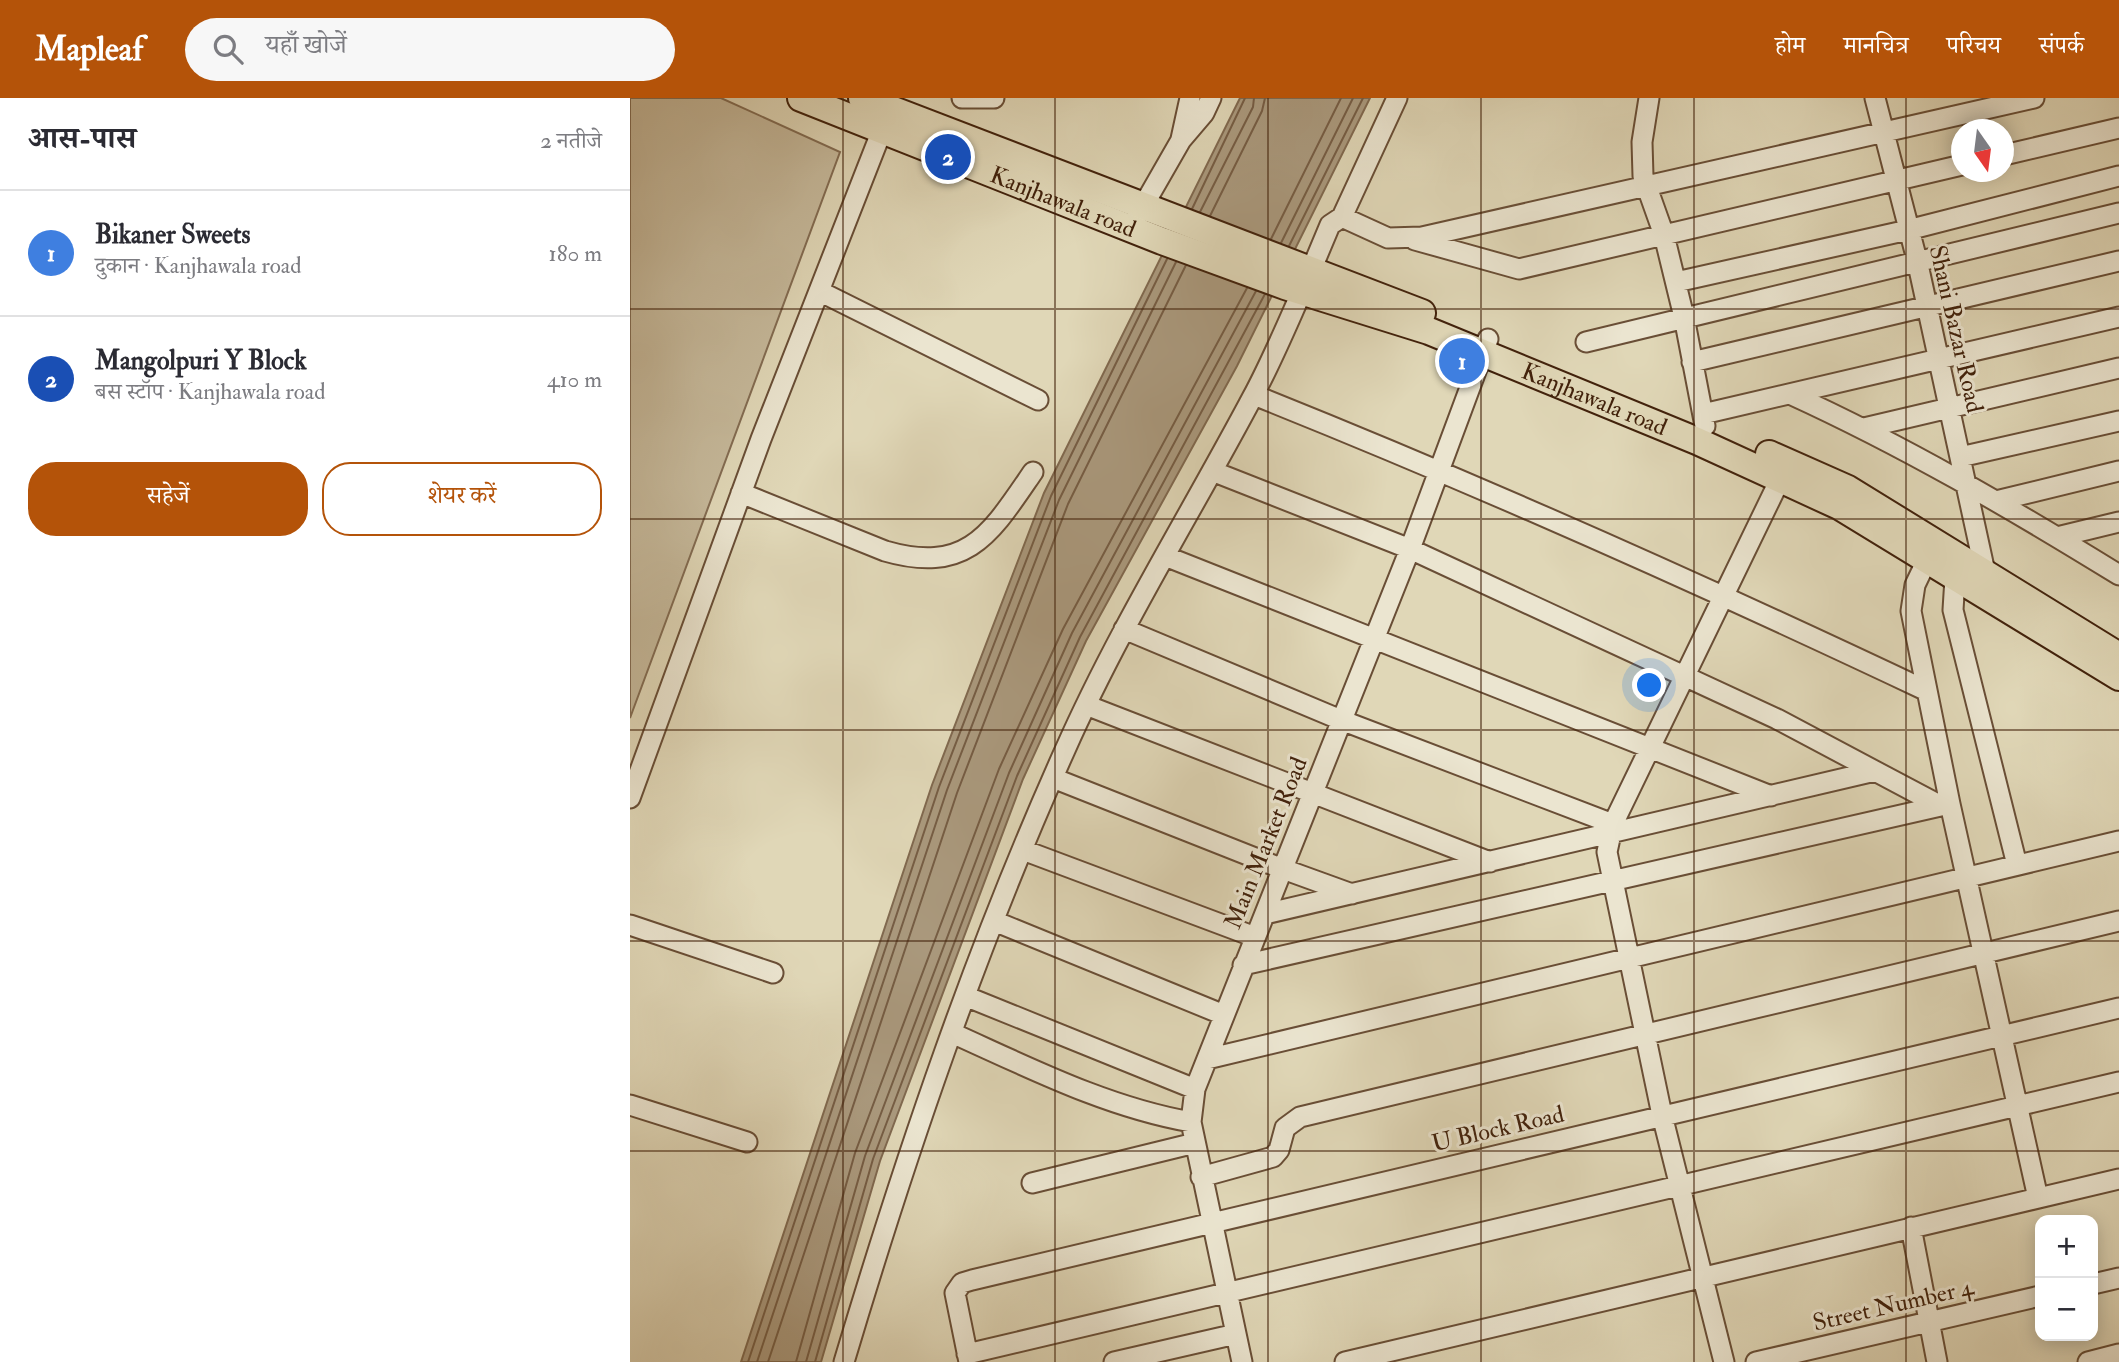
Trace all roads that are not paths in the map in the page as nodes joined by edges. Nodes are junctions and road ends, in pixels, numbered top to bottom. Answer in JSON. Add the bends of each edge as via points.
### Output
{"nodes":[{"id":1,"x":801,"y":98,"type":"edge"},
{"id":2,"x":862,"y":98,"type":"edge"},
{"id":3,"x":962,"y":98,"type":"edge"},
{"id":4,"x":994,"y":98,"type":"edge"},
{"id":5,"x":1190,"y":98,"type":"edge"},
{"id":6,"x":1211,"y":98,"type":"edge"},
{"id":7,"x":1398,"y":98,"type":"edge"},
{"id":8,"x":1649,"y":98,"type":"edge"},
{"id":9,"x":1875,"y":98,"type":"edge"},
{"id":10,"x":2034,"y":98,"type":"edge"},
{"id":11,"x":886,"y":120,"type":"junction"},
{"id":12,"x":2119,"y":128,"type":"edge"},
{"id":13,"x":1883,"y":133,"type":"junction"},
{"id":14,"x":1181,"y":140,"type":"junction"},
{"id":15,"x":2014,"y":153,"type":"edge"},
{"id":16,"x":1951,"y":167,"type":"edge"},
{"id":17,"x":2119,"y":176,"type":"edge"},
{"id":18,"x":1895,"y":180,"type":"junction"},
{"id":19,"x":1647,"y":188,"type":"junction"},
{"id":20,"x":2119,"y":213,"type":"edge"},
{"id":21,"x":1342,"y":217,"type":"junction"},
{"id":22,"x":1136,"y":218,"type":"junction"},
{"id":23,"x":1908,"y":230,"type":"junction"},
{"id":24,"x":1664,"y":235,"type":"junction"},
{"id":25,"x":1407,"y":238,"type":"junction"},
{"id":26,"x":1917,"y":260,"type":"junction"},
{"id":27,"x":2119,"y":261,"type":"edge"},
{"id":28,"x":1300,"y":278,"type":"junction"},
{"id":29,"x":1676,"y":282,"type":"junction"},
{"id":30,"x":819,"y":291,"type":"junction"},
{"id":31,"x":1927,"y":306,"type":"junction"},
{"id":32,"x":1684,"y":317,"type":"junction"},
{"id":33,"x":2119,"y":317,"type":"edge"},
{"id":34,"x":1586,"y":342,"type":"dead end"},
{"id":35,"x":1485,"y":347,"type":"junction"},
{"id":36,"x":1938,"y":359,"type":"junction"},
{"id":37,"x":1692,"y":362,"type":"junction"},
{"id":38,"x":2119,"y":368,"type":"edge"},
{"id":39,"x":1790,"y":394,"type":"junction"},
{"id":40,"x":1254,"y":395,"type":"junction"},
{"id":41,"x":1038,"y":400,"type":"dead end"},
{"id":42,"x":1949,"y":408,"type":"junction"},
{"id":43,"x":1704,"y":420,"type":"junction"},
{"id":44,"x":2119,"y":421,"type":"edge"},
{"id":45,"x":1864,"y":428,"type":"junction"},
{"id":46,"x":1960,"y":457,"type":"junction"},
{"id":47,"x":1439,"y":469,"type":"junction"},
{"id":48,"x":1212,"y":471,"type":"junction"},
{"id":49,"x":1784,"y":471,"type":"junction"},
{"id":50,"x":2119,"y":471,"type":"edge"},
{"id":51,"x":1033,"y":472,"type":"dead end"},
{"id":52,"x":1966,"y":484,"type":"junction"},
{"id":53,"x":741,"y":493,"type":"junction"},
{"id":54,"x":1996,"y":501,"type":"junction"},
{"id":55,"x":2119,"y":522,"type":"edge"},
{"id":56,"x":2057,"y":537,"type":"junction"},
{"id":57,"x":1410,"y":550,"type":"junction"},
{"id":58,"x":1165,"y":556,"type":"junction"},
{"id":59,"x":1927,"y":560,"type":"junction"},
{"id":60,"x":2119,"y":575,"type":"edge"},
{"id":61,"x":1971,"y":580,"type":"junction"},
{"id":62,"x":1725,"y":595,"type":"junction"},
{"id":63,"x":1124,"y":629,"type":"junction"},
{"id":64,"x":1372,"y":639,"type":"junction"},
{"id":65,"x":2119,"y":656,"type":"edge"},
{"id":66,"x":1687,"y":677,"type":"junction"},
{"id":67,"x":2119,"y":677,"type":"edge"},
{"id":68,"x":1927,"y":691,"type":"junction"},
{"id":69,"x":1086,"y":705,"type":"junction"},
{"id":70,"x":1341,"y":720,"type":"junction"},
{"id":71,"x":1651,"y":748,"type":"junction"},
{"id":72,"x":1875,"y":771,"type":"junction"},
{"id":73,"x":1053,"y":778,"type":"junction"},
{"id":74,"x":1314,"y":792,"type":"junction"},
{"id":75,"x":1771,"y":796,"type":"junction"},
{"id":76,"x":630,"y":798,"type":"edge"},
{"id":77,"x":1946,"y":805,"type":"junction"},
{"id":78,"x":1611,"y":829,"type":"junction"},
{"id":79,"x":2119,"y":842,"type":"edge"},
{"id":80,"x":1023,"y":850,"type":"junction"},
{"id":81,"x":1490,"y":862,"type":"junction"},
{"id":82,"x":2017,"y":865,"type":"junction"},
{"id":83,"x":1283,"y":869,"type":"junction"},
{"id":84,"x":1968,"y":878,"type":"junction"},
{"id":85,"x":1614,"y":879,"type":"junction"},
{"id":86,"x":1353,"y":894,"type":"junction"},
{"id":87,"x":1265,"y":914,"type":"junction"},
{"id":88,"x":995,"y":921,"type":"junction"},
{"id":89,"x":2119,"y":921,"type":"edge"},
{"id":90,"x":630,"y":925,"type":"edge"},
{"id":91,"x":1255,"y":937,"type":"junction"},
{"id":92,"x":1983,"y":954,"type":"junction"},
{"id":93,"x":1631,"y":958,"type":"junction"},
{"id":94,"x":1243,"y":965,"type":"junction"},
{"id":95,"x":773,"y":973,"type":"dead end"},
{"id":96,"x":965,"y":996,"type":"junction"},
{"id":97,"x":2119,"y":1008,"type":"edge"},
{"id":98,"x":1224,"y":1015,"type":"junction"},
{"id":99,"x":952,"y":1033,"type":"junction"},
{"id":100,"x":2002,"y":1035,"type":"junction"},
{"id":101,"x":1648,"y":1036,"type":"junction"},
{"id":102,"x":1207,"y":1059,"type":"junction"},
{"id":103,"x":2119,"y":1082,"type":"edge"},
{"id":104,"x":1195,"y":1090,"type":"junction"},
{"id":105,"x":630,"y":1105,"type":"edge"},
{"id":106,"x":2018,"y":1106,"type":"junction"},
{"id":107,"x":1662,"y":1115,"type":"junction"},
{"id":108,"x":1191,"y":1122,"type":"junction"},
{"id":109,"x":747,"y":1142,"type":"dead end"},
{"id":110,"x":1195,"y":1143,"type":"junction"},
{"id":111,"x":1201,"y":1177,"type":"junction"},
{"id":112,"x":2119,"y":1179,"type":"edge"},
{"id":113,"x":1032,"y":1183,"type":"dead end"},
{"id":114,"x":1680,"y":1185,"type":"junction"},
{"id":115,"x":2038,"y":1198,"type":"junction"},
{"id":116,"x":1211,"y":1221,"type":"junction"},
{"id":117,"x":1911,"y":1227,"type":"junction"},
{"id":118,"x":1703,"y":1276,"type":"junction"},
{"id":119,"x":2119,"y":1278,"type":"edge"},
{"id":120,"x":2098,"y":1283,"type":"edge"},
{"id":121,"x":1227,"y":1292,"type":"junction"},
{"id":122,"x":2035,"y":1297,"type":"edge"},
{"id":123,"x":1930,"y":1322,"type":"junction"},
{"id":124,"x":1236,"y":1334,"type":"junction"},
{"id":125,"x":2119,"y":1354,"type":"edge"},
{"id":126,"x":968,"y":1358,"type":"edge"},
{"id":127,"x":844,"y":1362,"type":"edge"},
{"id":128,"x":1114,"y":1362,"type":"edge"},
{"id":129,"x":1242,"y":1362,"type":"edge"},
{"id":130,"x":1345,"y":1362,"type":"edge"},
{"id":131,"x":1724,"y":1362,"type":"edge"},
{"id":132,"x":1756,"y":1362,"type":"edge"},
{"id":133,"x":1937,"y":1362,"type":"edge"},
{"id":134,"x":2088,"y":1362,"type":"edge"}],
"edges":[{"from":1,"to":11,"type":"main road","name":"Kanjhawala road"},
{"from":2,"to":11,"type":"main road","name":"Kanjhawala road"},
{"from":3,"to":4,"type":"street"},
{"from":5,"to":14,"type":"street"},
{"from":6,"to":14,"type":"street"},
{"from":7,"to":21,"type":"street"},
{"from":8,"to":19,"type":"street","via":[[1641,165]]},
{"from":9,"to":13,"type":"street","name":"Shani Bazar Road"},
{"from":10,"to":13,"type":"street"},
{"from":11,"to":22,"type":"main road","name":"Kanjhawala road"},
{"from":11,"to":30,"type":"street"},
{"from":12,"to":15,"type":"street"},
{"from":13,"to":18,"type":"street","name":"Shani Bazar Road"},
{"from":13,"to":19,"type":"street"},
{"from":14,"to":22,"type":"street"},
{"from":16,"to":18,"type":"street"},
{"from":17,"to":23,"type":"street"},
{"from":18,"to":23,"type":"street","name":"Shani Bazar Road"},
{"from":18,"to":24,"type":"street"},
{"from":19,"to":24,"type":"street"},
{"from":19,"to":25,"type":"street"},
{"from":20,"to":26,"type":"street"},
{"from":21,"to":25,"type":"street","via":[[1388,238]]},
{"from":21,"to":28,"type":"street","via":[[1330,225]]},
{"from":22,"to":28,"type":"main road","name":"Kanjhawala road"},
{"from":23,"to":26,"type":"street","name":"Shani Bazar Road"},
{"from":23,"to":29,"type":"street"},
{"from":24,"to":25,"type":"street","via":[[1519,269]]},
{"from":24,"to":29,"type":"street"},
{"from":26,"to":31,"type":"street","name":"Shani Bazar Road"},
{"from":26,"to":32,"type":"street"},
{"from":27,"to":31,"type":"street"},
{"from":28,"to":35,"type":"main road","name":"Kanjhawala road","via":[[1429,331]]},
{"from":28,"to":40,"type":"street"},
{"from":29,"to":32,"type":"street"},
{"from":30,"to":41,"type":"street"},
{"from":30,"to":53,"type":"street"},
{"from":31,"to":36,"type":"street","name":"Shani Bazar Road"},
{"from":31,"to":37,"type":"street"},
{"from":32,"to":34,"type":"street"},
{"from":32,"to":37,"type":"street"},
{"from":33,"to":36,"type":"street"},
{"from":35,"to":43,"type":"main road","name":"Kanjhawala road"},
{"from":35,"to":47,"type":"street","name":"Main Market Road"},
{"from":35,"to":49,"type":"main road","name":"Kanjhawala road","via":[[1697,441]]},
{"from":36,"to":39,"type":"street"},
{"from":36,"to":42,"type":"street","name":"Shani Bazar Road"},
{"from":37,"to":43,"type":"street"},
{"from":38,"to":42,"type":"street"},
{"from":39,"to":43,"type":"street"},
{"from":39,"to":45,"type":"street"},
{"from":40,"to":47,"type":"street"},
{"from":40,"to":48,"type":"street"},
{"from":42,"to":45,"type":"street"},
{"from":42,"to":46,"type":"street","name":"Shani Bazar Road"},
{"from":43,"to":49,"type":"main road","name":"Kanjhawala road"},
{"from":44,"to":46,"type":"street"},
{"from":45,"to":52,"type":"street"},
{"from":46,"to":52,"type":"street","name":"Shani Bazar Road"},
{"from":47,"to":57,"type":"street","name":"Main Market Road"},
{"from":47,"to":62,"type":"street"},
{"from":48,"to":57,"type":"street"},
{"from":48,"to":58,"type":"street"},
{"from":49,"to":59,"type":"main road","name":"Kanjhawala road"},
{"from":49,"to":61,"type":"main road","name":"Kanjhawala road","via":[[1848,489]]},
{"from":49,"to":62,"type":"street"},
{"from":50,"to":54,"type":"street"},
{"from":51,"to":53,"type":"street","via":[[979,542],[963,551],[928,558],[885,551]]},
{"from":52,"to":54,"type":"street"},
{"from":52,"to":61,"type":"street","name":"Shani Bazar Road"},
{"from":53,"to":76,"type":"street"},
{"from":54,"to":56,"type":"street"},
{"from":55,"to":56,"type":"street"},
{"from":56,"to":60,"type":"street"},
{"from":57,"to":64,"type":"street","name":"Main Market Road"},
{"from":57,"to":66,"type":"street"},
{"from":58,"to":63,"type":"street"},
{"from":58,"to":64,"type":"street"},
{"from":59,"to":61,"type":"main road","name":"Kanjhawala road"},
{"from":59,"to":68,"type":"street","via":[[1911,600]]},
{"from":61,"to":65,"type":"main road","name":"Kanjhawala road"},
{"from":61,"to":67,"type":"main road","name":"Kanjhawala road"},
{"from":61,"to":82,"type":"street","name":"Shani Bazar Road","via":[[1953,610]]},
{"from":62,"to":66,"type":"street"},
{"from":62,"to":68,"type":"street"},
{"from":63,"to":69,"type":"street"},
{"from":63,"to":70,"type":"street"},
{"from":64,"to":70,"type":"street","name":"Main Market Road"},
{"from":64,"to":71,"type":"street"},
{"from":66,"to":71,"type":"street"},
{"from":66,"to":72,"type":"street"},
{"from":68,"to":77,"type":"street"},
{"from":69,"to":73,"type":"street"},
{"from":69,"to":74,"type":"street"},
{"from":70,"to":74,"type":"street","name":"Main Market Road"},
{"from":70,"to":78,"type":"street"},
{"from":71,"to":75,"type":"street"},
{"from":71,"to":78,"type":"street"},
{"from":72,"to":75,"type":"street"},
{"from":72,"to":77,"type":"street"},
{"from":73,"to":80,"type":"street"},
{"from":73,"to":83,"type":"street"},
{"from":74,"to":81,"type":"street"},
{"from":74,"to":83,"type":"street","name":"Main Market Road"},
{"from":75,"to":78,"type":"street"},
{"from":77,"to":84,"type":"street"},
{"from":77,"to":85,"type":"street"},
{"from":78,"to":81,"type":"street"},
{"from":78,"to":85,"type":"street","via":[[1607,852]]},
{"from":79,"to":82,"type":"street"},
{"from":80,"to":88,"type":"street"},
{"from":80,"to":91,"type":"street"},
{"from":81,"to":86,"type":"street"},
{"from":82,"to":84,"type":"street"},
{"from":83,"to":86,"type":"street"},
{"from":83,"to":87,"type":"street","name":"Main Market Road"},
{"from":84,"to":92,"type":"street"},
{"from":84,"to":93,"type":"street"},
{"from":85,"to":93,"type":"street"},
{"from":85,"to":94,"type":"street"},
{"from":86,"to":87,"type":"street"},
{"from":87,"to":91,"type":"street","name":"Main Market Road"},
{"from":88,"to":96,"type":"street"},
{"from":88,"to":98,"type":"street"},
{"from":89,"to":92,"type":"street"},
{"from":90,"to":95,"type":"street"},
{"from":91,"to":94,"type":"street","name":"Main Market Road"},
{"from":92,"to":100,"type":"street"},
{"from":92,"to":101,"type":"street"},
{"from":93,"to":101,"type":"street"},
{"from":93,"to":102,"type":"street"},
{"from":94,"to":98,"type":"street","name":"Main Market Road"},
{"from":96,"to":99,"type":"street"},
{"from":96,"to":104,"type":"street"},
{"from":97,"to":100,"type":"street","name":"U Block Road"},
{"from":98,"to":102,"type":"street","name":"Main Market Road"},
{"from":99,"to":108,"type":"street","via":[[1134,1110]]},
{"from":99,"to":127,"type":"street"},
{"from":100,"to":106,"type":"street"},
{"from":100,"to":107,"type":"street","name":"U Block Road"},
{"from":101,"to":107,"type":"street"},
{"from":101,"to":111,"type":"street","via":[[1300,1117],[1285,1128],[1273,1157]]},
{"from":102,"to":104,"type":"street","name":"Main Market Road"},
{"from":103,"to":106,"type":"street"},
{"from":104,"to":108,"type":"street","name":"Main Market Road"},
{"from":105,"to":109,"type":"street"},
{"from":106,"to":114,"type":"street"},
{"from":106,"to":115,"type":"street"},
{"from":107,"to":114,"type":"street"},
{"from":107,"to":116,"type":"street","name":"U Block Road"},
{"from":108,"to":110,"type":"street","name":"Main Market Road"},
{"from":110,"to":111,"type":"street","name":"Main Market Road"},
{"from":110,"to":113,"type":"street"},
{"from":111,"to":116,"type":"street","name":"Main Market Road"},
{"from":112,"to":115,"type":"street"},
{"from":114,"to":118,"type":"street"},
{"from":114,"to":121,"type":"street"},
{"from":115,"to":117,"type":"street"},
{"from":116,"to":121,"type":"street","name":"Main Market Road"},
{"from":116,"to":126,"type":"street","name":"U Block Road","via":[[962,1283],[955,1293]]},
{"from":117,"to":118,"type":"street"},
{"from":117,"to":123,"type":"street"},
{"from":118,"to":130,"type":"street"},
{"from":118,"to":131,"type":"street"},
{"from":119,"to":120,"type":"street"},
{"from":121,"to":124,"type":"street","name":"Main Market Road"},
{"from":121,"to":126,"type":"street"},
{"from":122,"to":123,"type":"street","name":"Street Number 4"},
{"from":123,"to":132,"type":"street","name":"Street Number 4"},
{"from":123,"to":133,"type":"street"},
{"from":124,"to":128,"type":"street"},
{"from":124,"to":129,"type":"street","name":"Main Market Road"},
{"from":125,"to":134,"type":"street"}]}
